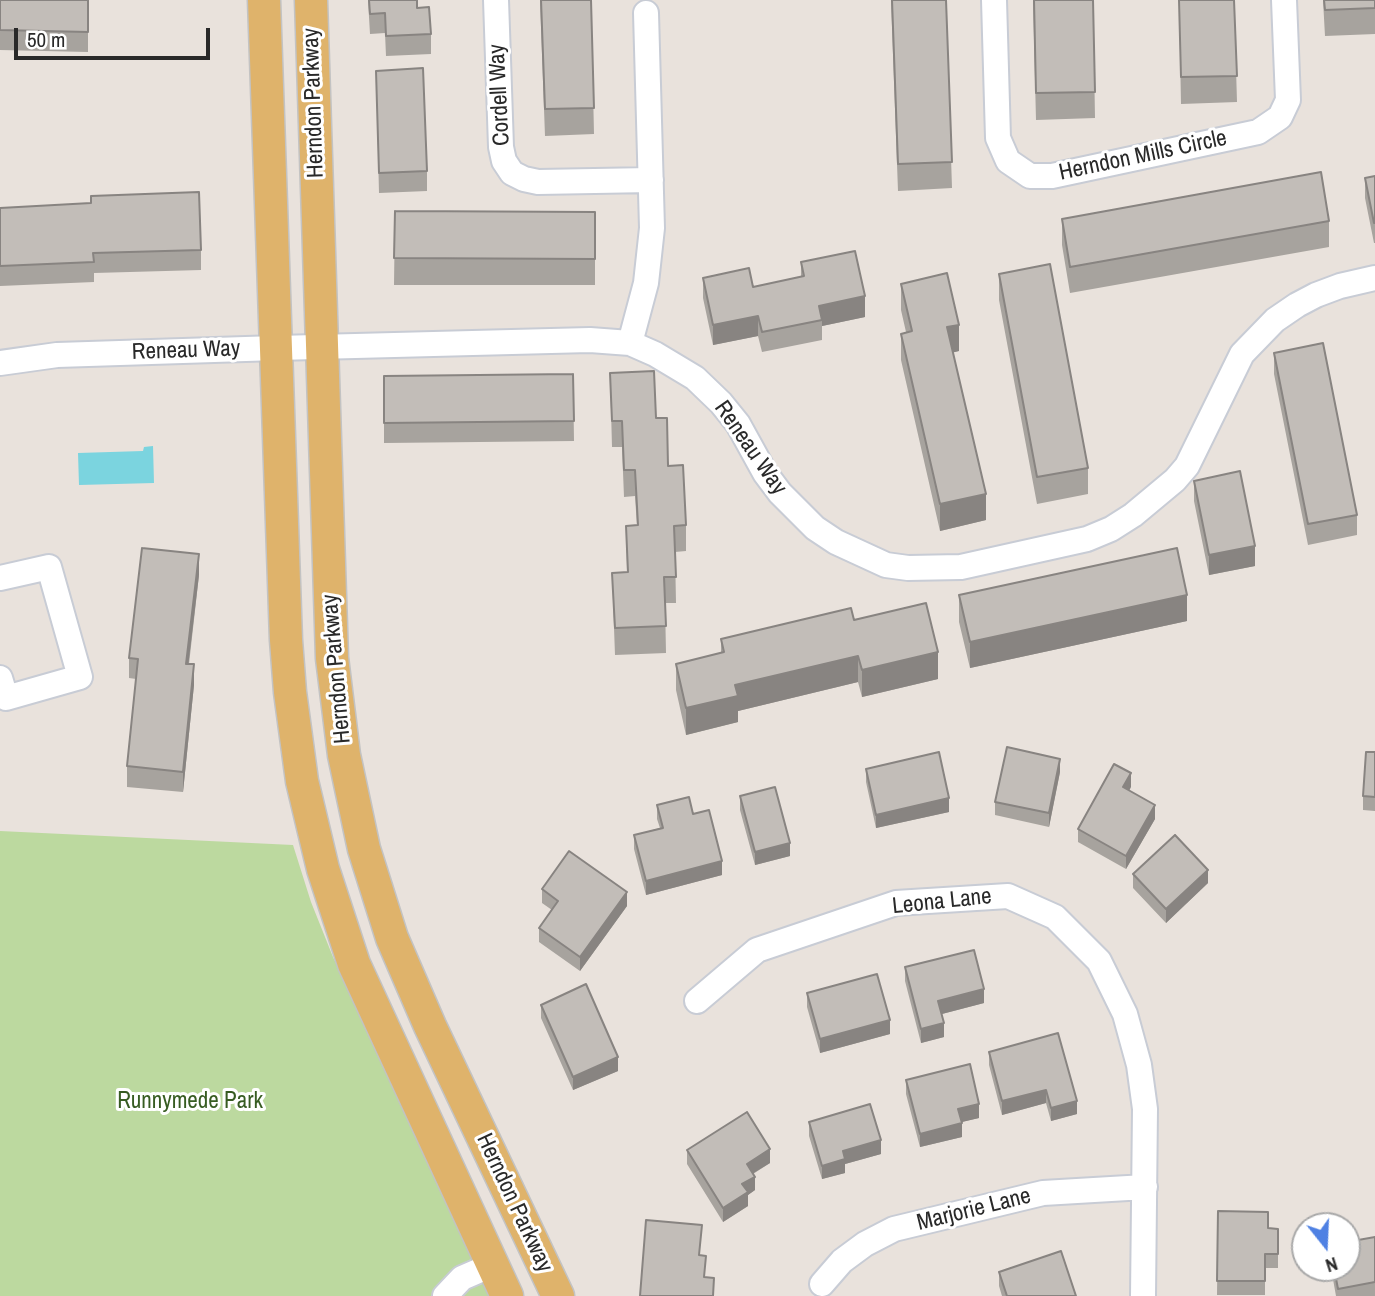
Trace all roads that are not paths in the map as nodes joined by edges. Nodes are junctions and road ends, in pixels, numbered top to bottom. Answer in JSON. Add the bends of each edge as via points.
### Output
{"nodes":[{"id":1,"x":264,"y":0,"type":"edge"},
{"id":2,"x":311,"y":0,"type":"edge"},
{"id":3,"x":496,"y":0,"type":"edge"},
{"id":4,"x":994,"y":0,"type":"edge"},
{"id":5,"x":1284,"y":0,"type":"edge"},
{"id":6,"x":646,"y":13,"type":"dead end"},
{"id":7,"x":651,"y":180,"type":"junction"},
{"id":8,"x":1375,"y":278,"type":"edge"},
{"id":9,"x":630,"y":343,"type":"junction"},
{"id":10,"x":276,"y":348,"type":"junction"},
{"id":11,"x":321,"y":348,"type":"junction"},
{"id":12,"x":0,"y":363,"type":"edge"},
{"id":13,"x":0,"y":578,"type":"edge"},
{"id":14,"x":0,"y":678,"type":"edge"},
{"id":15,"x":697,"y":1001,"type":"dead end"},
{"id":16,"x":1145,"y":1187,"type":"junction"},
{"id":17,"x":492,"y":1265,"type":"junction"},
{"id":18,"x":822,"y":1284,"type":"dead end"},
{"id":19,"x":445,"y":1296,"type":"edge"},
{"id":20,"x":507,"y":1296,"type":"edge"},
{"id":21,"x":558,"y":1296,"type":"edge"},
{"id":22,"x":1143,"y":1296,"type":"edge"}],
"edges":[{"from":1,"to":10,"type":"main road","name":"Herndon Parkway"},
{"from":2,"to":11,"type":"main road","name":"Herndon Parkway"},
{"from":3,"to":7,"type":"street","name":"Cordell Way","via":[[501,147],[512,173],[538,182]]},
{"from":4,"to":5,"type":"street","name":"Herndon Mills Circle","via":[[998,138],[1009,161],[1030,176],[1052,176],[1258,132],[1280,117],[1288,100]]},
{"from":6,"to":7,"type":"street"},
{"from":7,"to":9,"type":"street","via":[[650,256]]},
{"from":8,"to":9,"type":"street","name":"Reneau Way","via":[[1316,295],[1275,320],[1237,363],[1187,466],[1133,515],[1087,539],[961,567],[886,565],[815,528],[765,473],[722,403],[695,378]]},
{"from":9,"to":11,"type":"street","name":"Reneau Way","via":[[590,340]]},
{"from":10,"to":11,"type":"street","name":"Reneau Way"},
{"from":10,"to":12,"type":"street","name":"Reneau Way","via":[[57,355]]},
{"from":10,"to":17,"type":"main road","name":"Herndon Parkway","via":[[290,692],[312,827],[354,964]]},
{"from":11,"to":21,"type":"main road","name":"Herndon Parkway","via":[[332,659],[344,755],[364,849],[391,938]]},
{"from":13,"to":14,"type":"street","via":[[49,567],[80,677],[6,698]]},
{"from":15,"to":16,"type":"street","name":"Leona Lane","via":[[757,950],[821,928],[896,903],[1008,896],[1055,917],[1100,961],[1139,1065],[1145,1109]]},
{"from":16,"to":18,"type":"street","name":"Marjorie Lane","via":[[1043,1193],[894,1229],[842,1261]]},
{"from":16,"to":22,"type":"street","name":"Leona Lane"},
{"from":17,"to":19,"type":"street","via":[[462,1278]]},
{"from":17,"to":20,"type":"main road","name":"Herndon Parkway"}]}
